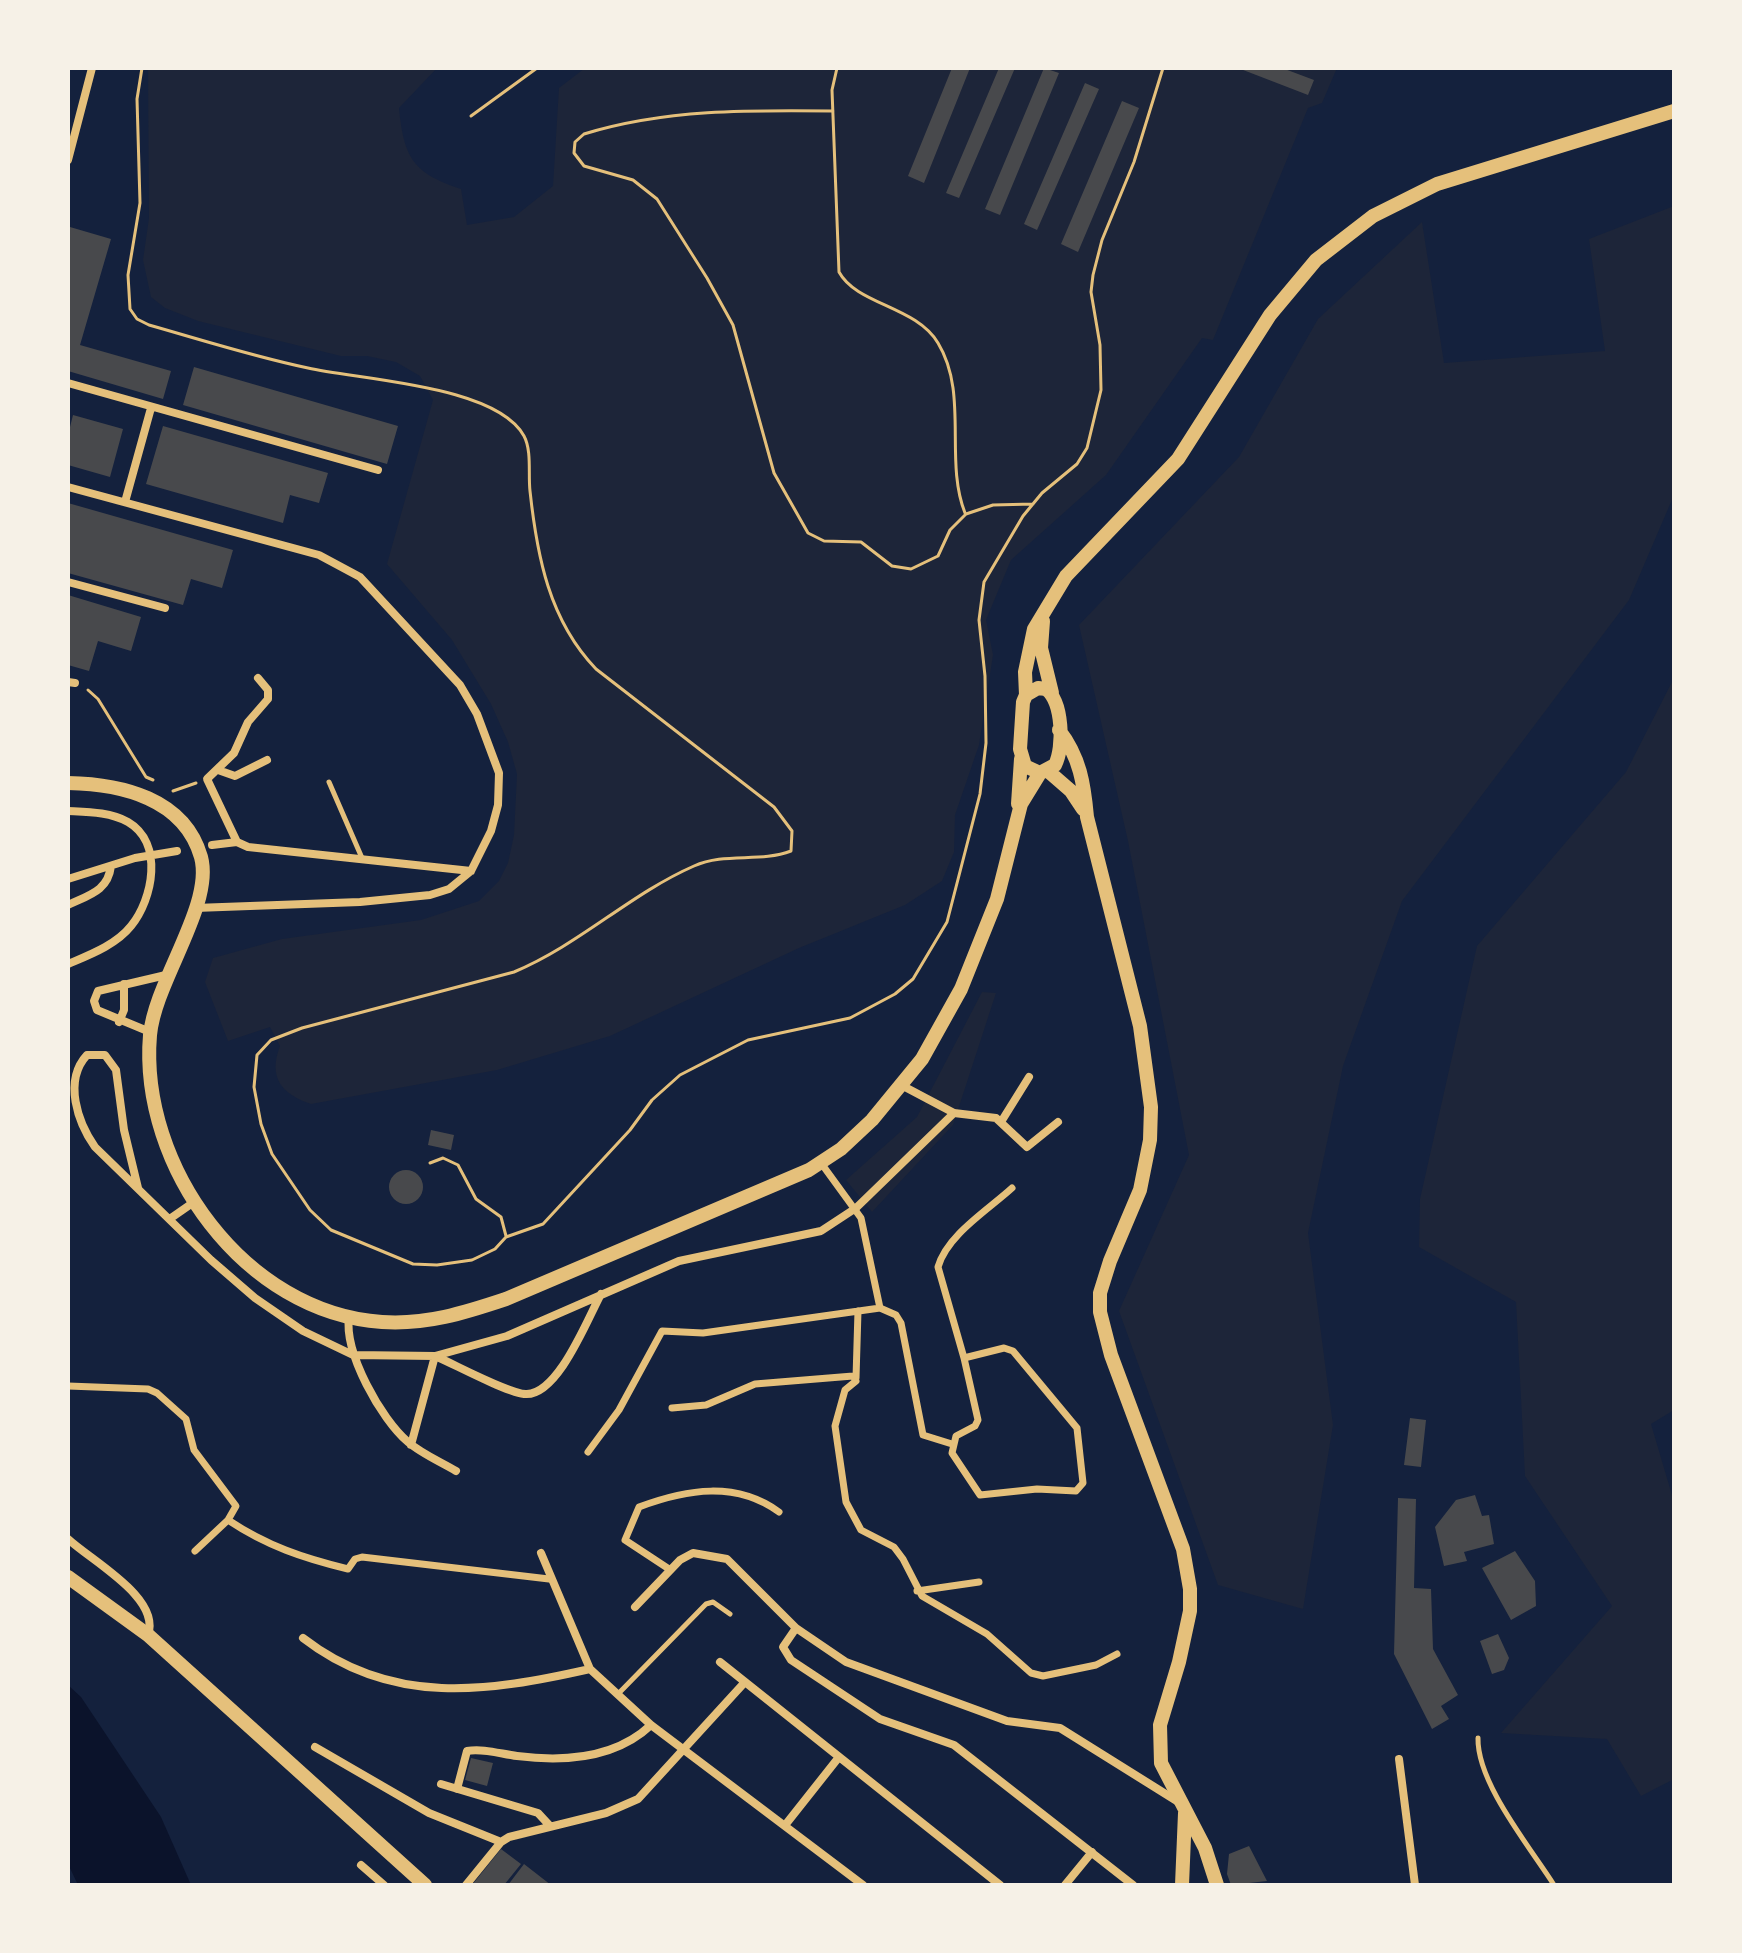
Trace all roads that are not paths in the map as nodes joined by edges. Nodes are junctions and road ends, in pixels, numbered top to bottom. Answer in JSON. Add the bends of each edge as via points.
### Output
{"nodes":[{"id":1,"x":92,"y":68,"type":"edge"},
{"id":2,"x":1674,"y":111,"type":"edge"},
{"id":3,"x":68,"y":160,"type":"edge"},
{"id":4,"x":68,"y":383,"type":"edge"},
{"id":5,"x":151,"y":408,"type":"junction"},
{"id":6,"x":378,"y":470,"type":"dead end"},
{"id":7,"x":68,"y":487,"type":"edge"},
{"id":8,"x":125,"y":502,"type":"junction"},
{"id":9,"x":68,"y":582,"type":"edge"},
{"id":10,"x":165,"y":608,"type":"dead end"},
{"id":11,"x":1045,"y":609,"type":"junction"},
{"id":12,"x":258,"y":678,"type":"dead end"},
{"id":13,"x":1052,"y":693,"type":"junction"},
{"id":14,"x":1026,"y":695,"type":"junction"},
{"id":15,"x":1059,"y":730,"type":"junction"},
{"id":16,"x":1021,"y":759,"type":"junction"},
{"id":17,"x":267,"y":760,"type":"dead end"},
{"id":18,"x":218,"y":770,"type":"junction"},
{"id":19,"x":1044,"y":772,"type":"junction"},
{"id":20,"x":329,"y":782,"type":"dead end"},
{"id":21,"x":68,"y":783,"type":"edge"},
{"id":22,"x":68,"y":811,"type":"edge"},
{"id":23,"x":1017,"y":816,"type":"junction"},
{"id":24,"x":1087,"y":817,"type":"junction"},
{"id":25,"x":237,"y":842,"type":"junction"},
{"id":26,"x":212,"y":845,"type":"dead end"},
{"id":27,"x":177,"y":851,"type":"dead end"},
{"id":28,"x":149,"y":856,"type":"junction"},
{"id":29,"x":362,"y":859,"type":"junction"},
{"id":30,"x":111,"y":866,"type":"junction"},
{"id":31,"x":471,"y":871,"type":"junction"},
{"id":32,"x":68,"y":879,"type":"edge"},
{"id":33,"x":68,"y":905,"type":"edge"},
{"id":34,"x":195,"y":908,"type":"junction"},
{"id":35,"x":68,"y":964,"type":"edge"},
{"id":36,"x":166,"y":975,"type":"junction"},
{"id":37,"x":124,"y":984,"type":"junction"},
{"id":38,"x":119,"y":1022,"type":"junction"},
{"id":39,"x":150,"y":1032,"type":"junction"},
{"id":40,"x":1029,"y":1077,"type":"dead end"},
{"id":41,"x":903,"y":1086,"type":"junction"},
{"id":42,"x":954,"y":1113,"type":"junction"},
{"id":43,"x":1001,"y":1122,"type":"junction"},
{"id":44,"x":1058,"y":1122,"type":"dead end"},
{"id":45,"x":821,"y":1163,"type":"junction"},
{"id":46,"x":138,"y":1188,"type":"junction"},
{"id":47,"x":1012,"y":1188,"type":"dead end"},
{"id":48,"x":194,"y":1202,"type":"junction"},
{"id":49,"x":856,"y":1208,"type":"junction"},
{"id":50,"x":171,"y":1218,"type":"junction"},
{"id":51,"x":601,"y":1294,"type":"junction"},
{"id":52,"x":880,"y":1308,"type":"junction"},
{"id":53,"x":858,"y":1311,"type":"junction"},
{"id":54,"x":349,"y":1317,"type":"junction"},
{"id":55,"x":353,"y":1355,"type":"junction"},
{"id":56,"x":435,"y":1356,"type":"junction"},
{"id":57,"x":964,"y":1358,"type":"junction"},
{"id":58,"x":856,"y":1378,"type":"junction"},
{"id":59,"x":68,"y":1386,"type":"edge"},
{"id":60,"x":672,"y":1408,"type":"dead end"},
{"id":61,"x":952,"y":1444,"type":"junction"},
{"id":62,"x":411,"y":1445,"type":"junction"},
{"id":63,"x":588,"y":1452,"type":"dead end"},
{"id":64,"x":456,"y":1471,"type":"dead end"},
{"id":65,"x":779,"y":1512,"type":"dead end"},
{"id":66,"x":228,"y":1520,"type":"junction"},
{"id":67,"x":68,"y":1539,"type":"edge"},
{"id":68,"x":195,"y":1551,"type":"dead end"},
{"id":69,"x":541,"y":1553,"type":"dead end"},
{"id":70,"x":669,"y":1569,"type":"junction"},
{"id":71,"x":68,"y":1577,"type":"edge"},
{"id":72,"x":549,"y":1579,"type":"junction"},
{"id":73,"x":979,"y":1582,"type":"dead end"},
{"id":74,"x":917,"y":1591,"type":"junction"},
{"id":75,"x":635,"y":1607,"type":"dead end"},
{"id":76,"x":730,"y":1614,"type":"dead end"},
{"id":77,"x":796,"y":1628,"type":"junction"},
{"id":78,"x":148,"y":1635,"type":"junction"},
{"id":79,"x":303,"y":1638,"type":"dead end"},
{"id":80,"x":1117,"y":1654,"type":"dead end"},
{"id":81,"x":720,"y":1662,"type":"dead end"},
{"id":82,"x":590,"y":1669,"type":"junction"},
{"id":83,"x":745,"y":1682,"type":"junction"},
{"id":84,"x":617,"y":1695,"type":"junction"},
{"id":85,"x":651,"y":1725,"type":"junction"},
{"id":86,"x":1478,"y":1738,"type":"dead end"},
{"id":87,"x":315,"y":1747,"type":"dead end"},
{"id":88,"x":686,"y":1750,"type":"junction"},
{"id":89,"x":839,"y":1757,"type":"junction"},
{"id":90,"x":1399,"y":1759,"type":"dead end"},
{"id":91,"x":441,"y":1784,"type":"dead end"},
{"id":92,"x":457,"y":1789,"type":"junction"},
{"id":93,"x":1183,"y":1808,"type":"junction"},
{"id":94,"x":786,"y":1824,"type":"junction"},
{"id":95,"x":550,"y":1826,"type":"junction"},
{"id":96,"x":501,"y":1842,"type":"junction"},
{"id":97,"x":1092,"y":1852,"type":"junction"},
{"id":98,"x":361,"y":1865,"type":"dead end"},
{"id":99,"x":384,"y":1885,"type":"edge"},
{"id":100,"x":425,"y":1885,"type":"edge"},
{"id":101,"x":466,"y":1885,"type":"edge"},
{"id":102,"x":863,"y":1885,"type":"edge"},
{"id":103,"x":1000,"y":1885,"type":"edge"},
{"id":104,"x":1065,"y":1885,"type":"edge"},
{"id":105,"x":1133,"y":1885,"type":"edge"},
{"id":106,"x":1182,"y":1885,"type":"edge"},
{"id":107,"x":1217,"y":1885,"type":"edge"},
{"id":108,"x":1415,"y":1885,"type":"edge"},
{"id":109,"x":1554,"y":1885,"type":"edge"}],
"edges":[{"from":1,"to":3,"type":"street"},
{"from":2,"to":11,"type":"street","via":[[1437,184],[1343,237],[1270,315],[1178,459],[1077,562]]},
{"from":4,"to":5,"type":"street"},
{"from":5,"to":6,"type":"street"},
{"from":5,"to":8,"type":"street"},
{"from":7,"to":8,"type":"street"},
{"from":8,"to":31,"type":"street","via":[[319,555],[377,591],[460,685],[490,743],[499,773],[498,805]]},
{"from":9,"to":10,"type":"street"},
{"from":11,"to":13,"type":"street","via":[[1041,648]]},
{"from":11,"to":14,"type":"street","via":[[1027,650]]},
{"from":12,"to":18,"type":"street","via":[[268,699]]},
{"from":13,"to":14,"type":"street","via":[[1038,688]]},
{"from":13,"to":15,"type":"street"},
{"from":14,"to":16,"type":"street"},
{"from":15,"to":19,"type":"street","via":[[1059,757]]},
{"from":15,"to":24,"type":"street","via":[[1078,760]]},
{"from":16,"to":19,"type":"street","via":[[1025,766]]},
{"from":16,"to":23,"type":"street"},
{"from":17,"to":18,"type":"street","via":[[235,776]]},
{"from":18,"to":25,"type":"street","via":[[207,779]]},
{"from":19,"to":23,"type":"street"},
{"from":19,"to":24,"type":"street","via":[[1071,791]]},
{"from":20,"to":29,"type":"lane"},
{"from":21,"to":34,"type":"street","via":[[127,789],[180,821],[201,859]]},
{"from":22,"to":28,"type":"street","via":[[130,823],[147,844]]},
{"from":23,"to":41,"type":"street","via":[[982,942],[944,1024]]},
{"from":24,"to":93,"type":"street","via":[[1140,1026],[1151,1107],[1140,1190],[1110,1261],[1100,1312],[1173,1518],[1188,1576],[1190,1611],[1160,1725],[1161,1763]]},
{"from":25,"to":26,"type":"street"},
{"from":25,"to":29,"type":"street"},
{"from":27,"to":28,"type":"street"},
{"from":28,"to":30,"type":"street"},
{"from":28,"to":35,"type":"street","via":[[150,884],[131,926],[95,953]]},
{"from":29,"to":31,"type":"street"},
{"from":30,"to":32,"type":"street"},
{"from":30,"to":33,"type":"street","via":[[102,889]]},
{"from":31,"to":34,"type":"street","via":[[449,889],[411,898]]},
{"from":34,"to":36,"type":"street"},
{"from":36,"to":37,"type":"street"},
{"from":36,"to":39,"type":"street"},
{"from":37,"to":38,"type":"street"},
{"from":37,"to":38,"type":"street","via":[[98,991],[94,1001],[97,1010]]},
{"from":38,"to":39,"type":"street"},
{"from":39,"to":48,"type":"street","via":[[152,1105]]},
{"from":40,"to":43,"type":"street"},
{"from":41,"to":42,"type":"street"},
{"from":41,"to":45,"type":"street","via":[[852,1140]]},
{"from":42,"to":43,"type":"street"},
{"from":42,"to":49,"type":"street"},
{"from":43,"to":44,"type":"street","via":[[1027,1147]]},
{"from":45,"to":49,"type":"street"},
{"from":45,"to":54,"type":"street","via":[[459,1315],[405,1323]]},
{"from":46,"to":46,"type":"street","via":[[116,1070],[105,1055],[87,1055],[80,1063],[75,1092],[83,1131]]},
{"from":46,"to":50,"type":"street"},
{"from":47,"to":57,"type":"street","via":[[941,1254],[938,1267]]},
{"from":48,"to":50,"type":"street"},
{"from":48,"to":54,"type":"street","via":[[264,1276],[295,1298]]},
{"from":49,"to":51,"type":"street","via":[[811,1234],[679,1261]]},
{"from":49,"to":52,"type":"street"},
{"from":50,"to":55,"type":"street","via":[[255,1298],[303,1331]]},
{"from":51,"to":56,"type":"street","via":[[507,1336]]},
{"from":51,"to":56,"type":"street","via":[[554,1380],[542,1391],[524,1395]]},
{"from":52,"to":53,"type":"street"},
{"from":52,"to":61,"type":"street","via":[[901,1323],[923,1435]]},
{"from":53,"to":58,"type":"street"},
{"from":53,"to":63,"type":"street","via":[[703,1333],[662,1331],[619,1410]]},
{"from":54,"to":55,"type":"street"},
{"from":55,"to":56,"type":"street"},
{"from":55,"to":62,"type":"street","via":[[386,1418]]},
{"from":56,"to":62,"type":"street"},
{"from":57,"to":61,"type":"street","via":[[978,1420]]},
{"from":57,"to":61,"type":"street","via":[[1004,1348],[1022,1358],[1077,1428],[1083,1483],[1066,1493],[1037,1489],[980,1495],[952,1453]]},
{"from":58,"to":60,"type":"street","via":[[755,1384],[706,1405]]},
{"from":58,"to":74,"type":"street","via":[[845,1390],[835,1426],[846,1502],[861,1530],[894,1547]]},
{"from":59,"to":66,"type":"street","via":[[157,1393],[186,1419],[194,1450],[235,1503]]},
{"from":62,"to":64,"type":"street"},
{"from":65,"to":70,"type":"street","via":[[754,1496],[724,1489],[639,1507],[625,1540]]},
{"from":66,"to":68,"type":"street"},
{"from":66,"to":72,"type":"street","via":[[286,1553],[348,1569],[362,1557]]},
{"from":67,"to":78,"type":"street","via":[[147,1607]]},
{"from":69,"to":72,"type":"street"},
{"from":70,"to":75,"type":"street"},
{"from":70,"to":77,"type":"street","via":[[693,1553],[727,1559]]},
{"from":71,"to":78,"type":"street"},
{"from":72,"to":82,"type":"street"},
{"from":73,"to":74,"type":"street"},
{"from":74,"to":80,"type":"street","via":[[987,1634],[1031,1673],[1043,1676],[1096,1665]]},
{"from":76,"to":84,"type":"lane","via":[[713,1602],[706,1604]]},
{"from":77,"to":93,"type":"street","via":[[865,1670],[1007,1721],[1074,1734]]},
{"from":77,"to":97,"type":"street","via":[[783,1647],[791,1660],[880,1719],[954,1745]]},
{"from":78,"to":100,"type":"street"},
{"from":79,"to":82,"type":"street","via":[[350,1669],[445,1689],[514,1686]]},
{"from":81,"to":83,"type":"street"},
{"from":82,"to":84,"type":"street"},
{"from":83,"to":88,"type":"street"},
{"from":83,"to":89,"type":"street"},
{"from":84,"to":85,"type":"street"},
{"from":85,"to":88,"type":"street"},
{"from":85,"to":92,"type":"street","via":[[623,1747],[588,1756],[467,1751]]},
{"from":86,"to":109,"type":"lane","via":[[1487,1776]]},
{"from":87,"to":96,"type":"street","via":[[429,1813]]},
{"from":88,"to":94,"type":"street"},
{"from":88,"to":95,"type":"street","via":[[653,1787],[624,1807]]},
{"from":89,"to":94,"type":"street"},
{"from":89,"to":103,"type":"street"},
{"from":90,"to":108,"type":"street"},
{"from":91,"to":92,"type":"street"},
{"from":92,"to":95,"type":"street","via":[[538,1813]]},
{"from":93,"to":106,"type":"street"},
{"from":93,"to":107,"type":"street"},
{"from":94,"to":102,"type":"street"},
{"from":95,"to":96,"type":"street"},
{"from":96,"to":101,"type":"street"},
{"from":97,"to":104,"type":"street"},
{"from":97,"to":105,"type":"street"},
{"from":98,"to":99,"type":"street"}]}
